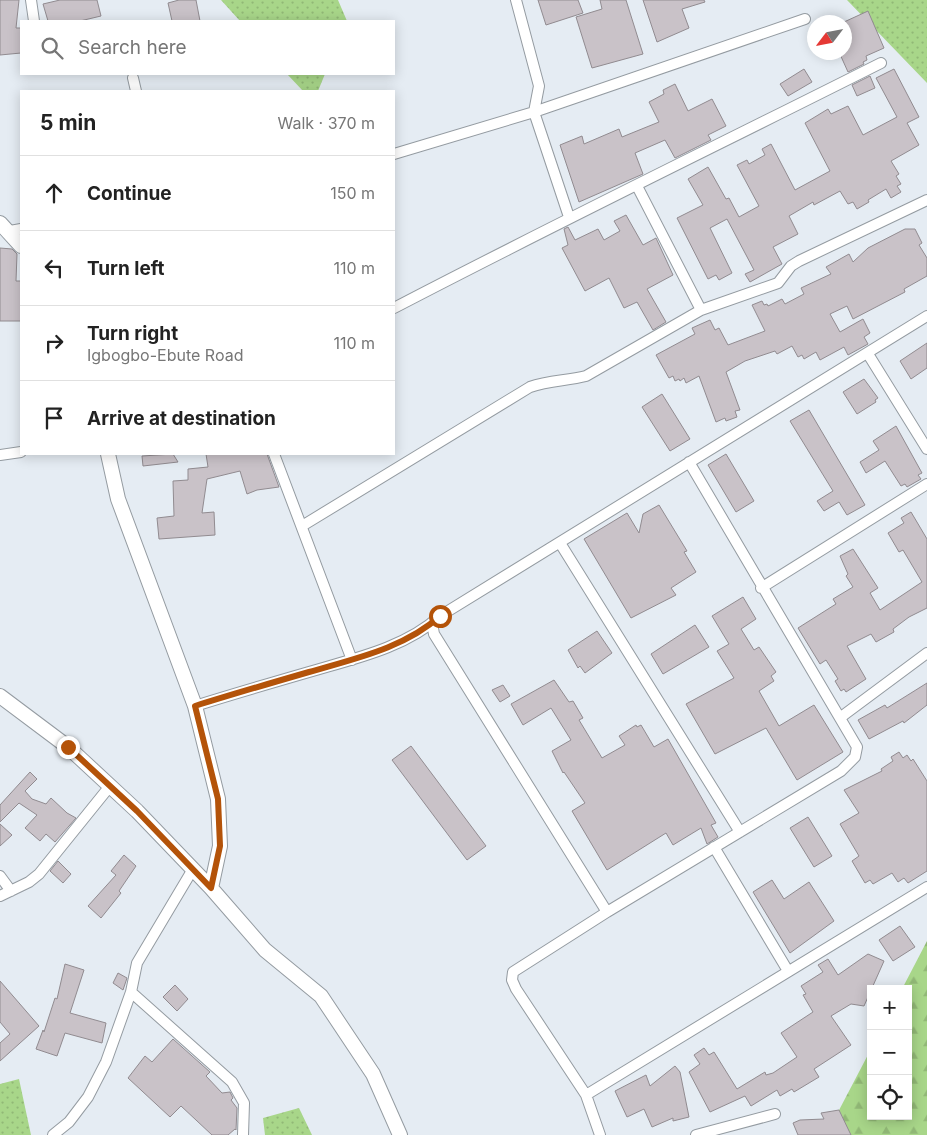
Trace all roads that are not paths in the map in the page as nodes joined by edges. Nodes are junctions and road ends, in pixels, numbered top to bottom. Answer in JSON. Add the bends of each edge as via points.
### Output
{"nodes":[{"id":1,"x":31,"y":0,"type":"edge"},
{"id":2,"x":516,"y":0,"type":"edge"},
{"id":3,"x":805,"y":19,"type":"dead end"},
{"id":4,"x":34,"y":20,"type":"edge"},
{"id":5,"x":880,"y":63,"type":"dead end"},
{"id":6,"x":133,"y":78,"type":"dead end"},
{"id":7,"x":136,"y":90,"type":"edge"},
{"id":8,"x":534,"y":112,"type":"junction"},
{"id":9,"x":395,"y":154,"type":"edge"},
{"id":10,"x":637,"y":186,"type":"junction"},
{"id":11,"x":927,"y":200,"type":"edge"},
{"id":12,"x":569,"y":217,"type":"junction"},
{"id":13,"x":10,"y":228,"type":"edge"},
{"id":14,"x":20,"y":244,"type":"edge"},
{"id":15,"x":395,"y":307,"type":"edge"},
{"id":16,"x":701,"y":310,"type":"junction"},
{"id":17,"x":927,"y":316,"type":"edge"},
{"id":18,"x":868,"y":354,"type":"junction"},
{"id":19,"x":927,"y":449,"type":"edge"},
{"id":20,"x":20,"y":452,"type":"edge"},
{"id":21,"x":0,"y":455,"type":"edge"},
{"id":22,"x":108,"y":455,"type":"edge"},
{"id":23,"x":274,"y":455,"type":"edge"},
{"id":24,"x":689,"y":462,"type":"junction"},
{"id":25,"x":927,"y":484,"type":"edge"},
{"id":26,"x":302,"y":526,"type":"junction"},
{"id":27,"x":560,"y":543,"type":"junction"},
{"id":28,"x":762,"y":588,"type":"junction"},
{"id":29,"x":432,"y":624,"type":"junction"},
{"id":30,"x":927,"y":653,"type":"edge"},
{"id":31,"x":352,"y":660,"type":"junction"},
{"id":32,"x":1,"y":698,"type":"edge"},
{"id":33,"x":195,"y":706,"type":"junction"},
{"id":34,"x":841,"y":717,"type":"junction"},
{"id":35,"x":110,"y":786,"type":"junction"},
{"id":36,"x":740,"y":832,"type":"junction"},
{"id":37,"x":714,"y":847,"type":"junction"},
{"id":38,"x":193,"y":870,"type":"junction"},
{"id":39,"x":0,"y":876,"type":"edge"},
{"id":40,"x":211,"y":888,"type":"junction"},
{"id":41,"x":927,"y":888,"type":"edge"},
{"id":42,"x":11,"y":891,"type":"junction"},
{"id":43,"x":0,"y":896,"type":"edge"},
{"id":44,"x":607,"y":912,"type":"junction"},
{"id":45,"x":788,"y":971,"type":"junction"},
{"id":46,"x":131,"y":992,"type":"junction"},
{"id":47,"x":586,"y":1095,"type":"junction"},
{"id":48,"x":775,"y":1114,"type":"dead end"},
{"id":49,"x":717,"y":1133,"type":"edge"},
{"id":50,"x":53,"y":1135,"type":"edge"},
{"id":51,"x":244,"y":1135,"type":"edge"},
{"id":52,"x":400,"y":1135,"type":"edge"},
{"id":53,"x":600,"y":1135,"type":"edge"},
{"id":54,"x":696,"y":1135,"type":"edge"}],
"edges":[{"from":1,"to":4,"type":"street"},
{"from":2,"to":8,"type":"street","via":[[539,86]]},
{"from":3,"to":8,"type":"street"},
{"from":5,"to":10,"type":"street"},
{"from":6,"to":7,"type":"street"},
{"from":8,"to":9,"type":"street"},
{"from":8,"to":12,"type":"street"},
{"from":10,"to":12,"type":"street"},
{"from":10,"to":16,"type":"street"},
{"from":11,"to":16,"type":"street","via":[[799,261],[790,266],[778,283],[768,288]]},
{"from":12,"to":15,"type":"street"},
{"from":13,"to":14,"type":"main road"},
{"from":16,"to":26,"type":"street","via":[[586,376],[530,386]]},
{"from":17,"to":18,"type":"street"},
{"from":18,"to":19,"type":"street"},
{"from":18,"to":24,"type":"street"},
{"from":20,"to":21,"type":"street"},
{"from":22,"to":33,"type":"main road","via":[[118,499]]},
{"from":23,"to":26,"type":"street"},
{"from":24,"to":27,"type":"street"},
{"from":24,"to":28,"type":"street"},
{"from":25,"to":28,"type":"street"},
{"from":26,"to":31,"type":"street"},
{"from":27,"to":29,"type":"street"},
{"from":27,"to":36,"type":"street"},
{"from":28,"to":34,"type":"street"},
{"from":29,"to":31,"type":"street","via":[[394,645]]},
{"from":29,"to":44,"type":"street","via":[[434,634]]},
{"from":30,"to":34,"type":"street"},
{"from":31,"to":33,"type":"street"},
{"from":32,"to":35,"type":"main road","via":[[68,747]]},
{"from":33,"to":40,"type":"main road","via":[[218,799],[220,846]]},
{"from":34,"to":36,"type":"street","via":[[857,748],[855,757],[841,771]]},
{"from":35,"to":38,"type":"main road"},
{"from":35,"to":42,"type":"street","via":[[39,874]]},
{"from":36,"to":37,"type":"street"},
{"from":37,"to":44,"type":"street"},
{"from":37,"to":45,"type":"street"},
{"from":38,"to":40,"type":"main road"},
{"from":38,"to":46,"type":"street","via":[[136,963]]},
{"from":39,"to":42,"type":"street"},
{"from":40,"to":52,"type":"main road","via":[[265,950],[321,996],[373,1074]]},
{"from":41,"to":45,"type":"street"},
{"from":42,"to":43,"type":"street"},
{"from":44,"to":47,"type":"street","via":[[520,966],[513,972],[512,980]]},
{"from":45,"to":47,"type":"street"},
{"from":46,"to":50,"type":"street","via":[[106,1062],[88,1097],[70,1122]]},
{"from":46,"to":51,"type":"street","via":[[232,1082],[244,1103]]},
{"from":47,"to":53,"type":"street"},
{"from":48,"to":49,"type":"street"},
{"from":49,"to":54,"type":"street"}]}
